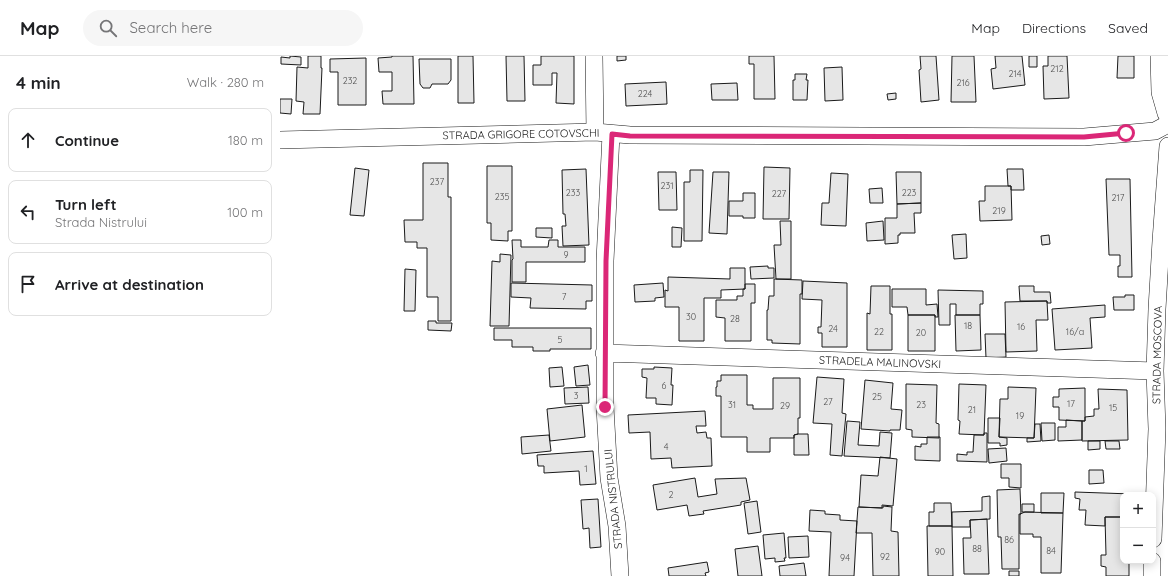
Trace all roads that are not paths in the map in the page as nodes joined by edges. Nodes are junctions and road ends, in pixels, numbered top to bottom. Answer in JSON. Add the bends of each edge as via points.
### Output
{"nodes":[{"id":1,"x":594,"y":56,"type":"edge"},
{"id":2,"x":1161,"y":56,"type":"edge"},
{"id":3,"x":1168,"y":113,"type":"edge"},
{"id":4,"x":1168,"y":124,"type":"edge"},
{"id":5,"x":603,"y":133,"type":"junction"},
{"id":6,"x":280,"y":140,"type":"edge"},
{"id":7,"x":1168,"y":146,"type":"edge"},
{"id":8,"x":604,"y":353,"type":"junction"},
{"id":9,"x":1155,"y":371,"type":"junction"},
{"id":10,"x":1163,"y":428,"type":"edge"},
{"id":11,"x":1154,"y":528,"type":"edge"},
{"id":12,"x":1152,"y":564,"type":"edge"},
{"id":13,"x":620,"y":576,"type":"edge"},
{"id":14,"x":1152,"y":576,"type":"edge"}],
"edges":[{"from":1,"to":5,"type":"street","name":"STRADA NISTRULUI"},
{"from":2,"to":3,"type":"street","via":[[1162,92]]},
{"from":4,"to":5,"type":"street","name":"STRADA GRIGORE COTOVSCHI","via":[[1155,131],[1084,137],[630,136]]},
{"from":5,"to":6,"type":"street","name":"STRADA GRIGORE COTOVSCHI"},
{"from":5,"to":8,"type":"street","name":"STRADA NISTRULUI","via":[[606,261]]},
{"from":7,"to":9,"type":"street","name":"STRADA MOSCOVA","via":[[1160,241]]},
{"from":8,"to":9,"type":"street","name":"STRADELA MALINOVSKI"},
{"from":8,"to":13,"type":"street","name":"STRADA NISTRULUI","via":[[609,478],[617,526]]},
{"from":9,"to":10,"type":"street","name":"STRADA MOSCOVA"},
{"from":10,"to":11,"type":"street","name":"STRADA MOSCOVA"},
{"from":12,"to":14,"type":"street"}]}
